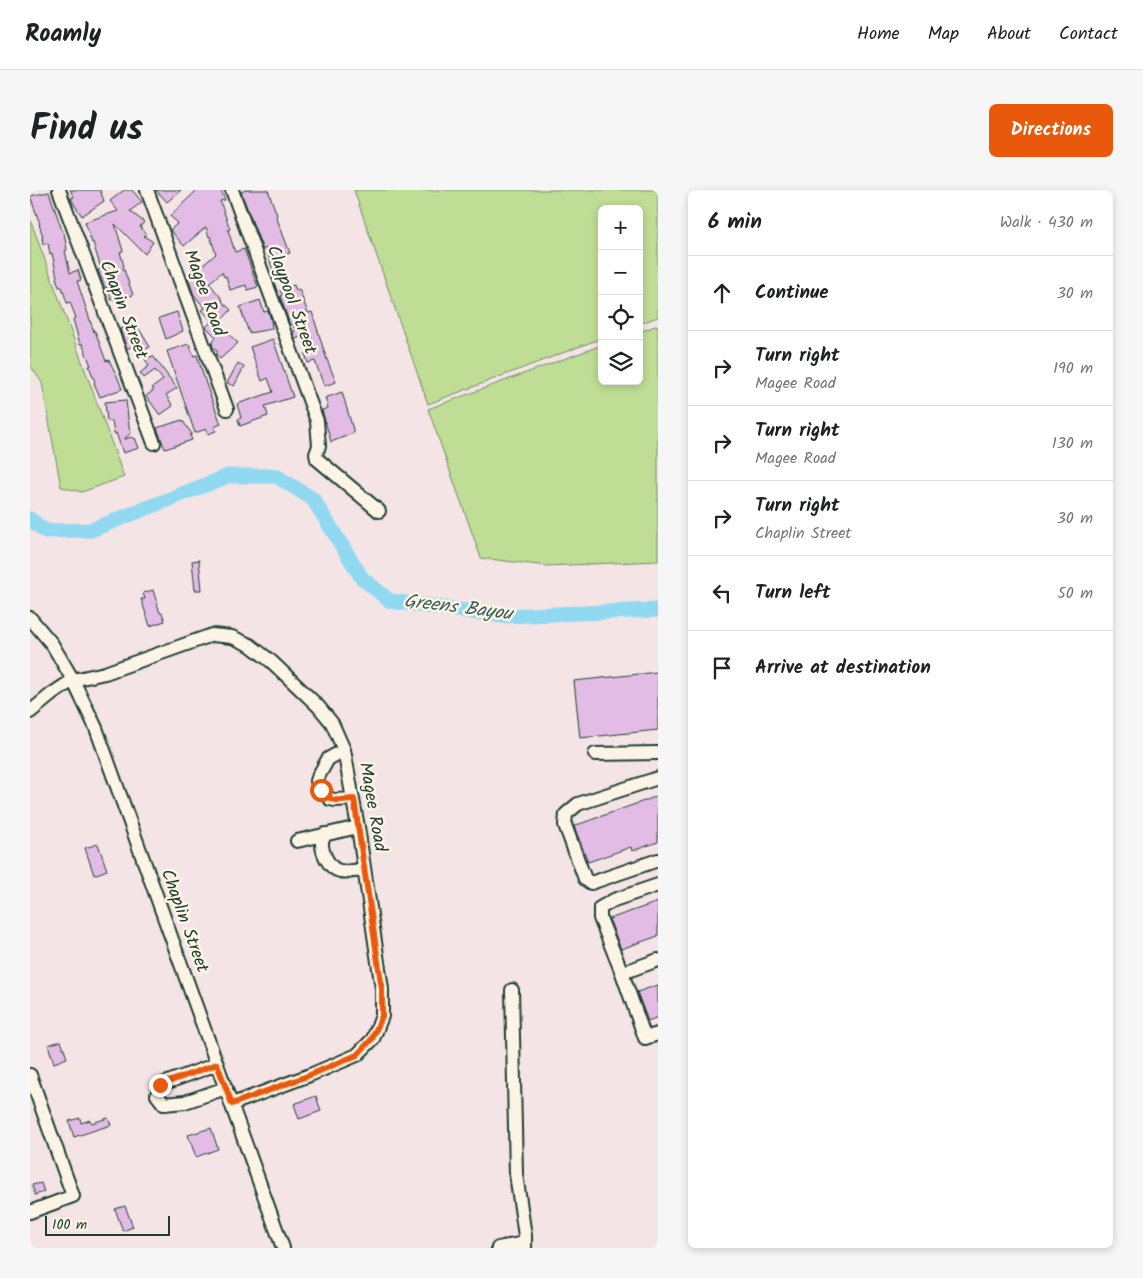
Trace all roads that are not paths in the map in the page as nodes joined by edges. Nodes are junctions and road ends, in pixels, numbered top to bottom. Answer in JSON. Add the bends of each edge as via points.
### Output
{"nodes":[{"id":1,"x":59,"y":190,"type":"edge"},
{"id":2,"x":147,"y":190,"type":"edge"},
{"id":3,"x":232,"y":190,"type":"edge"},
{"id":4,"x":227,"y":409,"type":"dead end"},
{"id":5,"x":154,"y":443,"type":"dead end"},
{"id":6,"x":379,"y":511,"type":"dead end"},
{"id":7,"x":30,"y":618,"type":"edge"},
{"id":8,"x":74,"y":680,"type":"junction"},
{"id":9,"x":30,"y":712,"type":"edge"},
{"id":10,"x":344,"y":750,"type":"junction"},
{"id":11,"x":658,"y":753,"type":"edge"},
{"id":12,"x":595,"y":754,"type":"dead end"},
{"id":13,"x":658,"y":778,"type":"edge"},
{"id":14,"x":354,"y":799,"type":"junction"},
{"id":15,"x":358,"y":827,"type":"junction"},
{"id":16,"x":326,"y":834,"type":"junction"},
{"id":17,"x":297,"y":840,"type":"dead end"},
{"id":18,"x":658,"y":860,"type":"edge"},
{"id":19,"x":364,"y":870,"type":"junction"},
{"id":20,"x":658,"y":885,"type":"edge"},
{"id":21,"x":658,"y":960,"type":"edge"},
{"id":22,"x":622,"y":973,"type":"junction"},
{"id":23,"x":512,"y":990,"type":"dead end"},
{"id":24,"x":658,"y":1034,"type":"edge"},
{"id":25,"x":217,"y":1064,"type":"junction"},
{"id":26,"x":31,"y":1082,"type":"edge"},
{"id":27,"x":226,"y":1088,"type":"junction"},
{"id":28,"x":232,"y":1104,"type":"junction"},
{"id":29,"x":30,"y":1212,"type":"edge"},
{"id":30,"x":525,"y":1246,"type":"edge"},
{"id":31,"x":283,"y":1248,"type":"edge"},
{"id":32,"x":498,"y":1248,"type":"edge"}],
"edges":[{"from":1,"to":5,"type":"street","name":"Chapin Street"},
{"from":2,"to":4,"type":"street","name":"Magee Road"},
{"from":3,"to":6,"type":"street","name":"Claypool Street","via":[[317,421],[318,459]]},
{"from":7,"to":8,"type":"street","name":"Chaplin Street","via":[[52,644]]},
{"from":8,"to":9,"type":"street","name":"Magee Road"},
{"from":8,"to":10,"type":"street","name":"Magee Road","via":[[105,673],[212,636],[232,637],[250,645],[272,662],[318,706],[332,723]]},
{"from":8,"to":25,"type":"street","name":"Chaplin Street","via":[[96,728]]},
{"from":10,"to":14,"type":"street","name":"Magee Road"},
{"from":10,"to":14,"type":"street","via":[[328,759],[317,781],[330,799]]},
{"from":11,"to":12,"type":"street"},
{"from":13,"to":18,"type":"street","via":[[578,804],[566,814],[565,825],[585,879],[591,883]]},
{"from":14,"to":15,"type":"street","name":"Magee Road"},
{"from":15,"to":16,"type":"street"},
{"from":15,"to":19,"type":"street","name":"Magee Road"},
{"from":16,"to":17,"type":"street"},
{"from":16,"to":19,"type":"street","via":[[322,842],[323,851],[332,866],[338,871]]},
{"from":19,"to":28,"type":"street","name":"Magee Road","via":[[382,989],[382,1016],[372,1039],[357,1055]]},
{"from":20,"to":22,"type":"street","via":[[600,908],[600,918]]},
{"from":21,"to":22,"type":"street"},
{"from":22,"to":24,"type":"street","via":[[645,1038]]},
{"from":23,"to":30,"type":"street","via":[[516,1174]]},
{"from":25,"to":27,"type":"street","name":"Chaplin Street"},
{"from":25,"to":27,"type":"street","via":[[160,1085],[157,1095],[164,1104],[185,1102]]},
{"from":26,"to":29,"type":"street","via":[[73,1196]]},
{"from":27,"to":28,"type":"street","name":"Chaplin Street"},
{"from":28,"to":31,"type":"street","name":"Chaplin Street"},
{"from":30,"to":32,"type":"street"}]}
